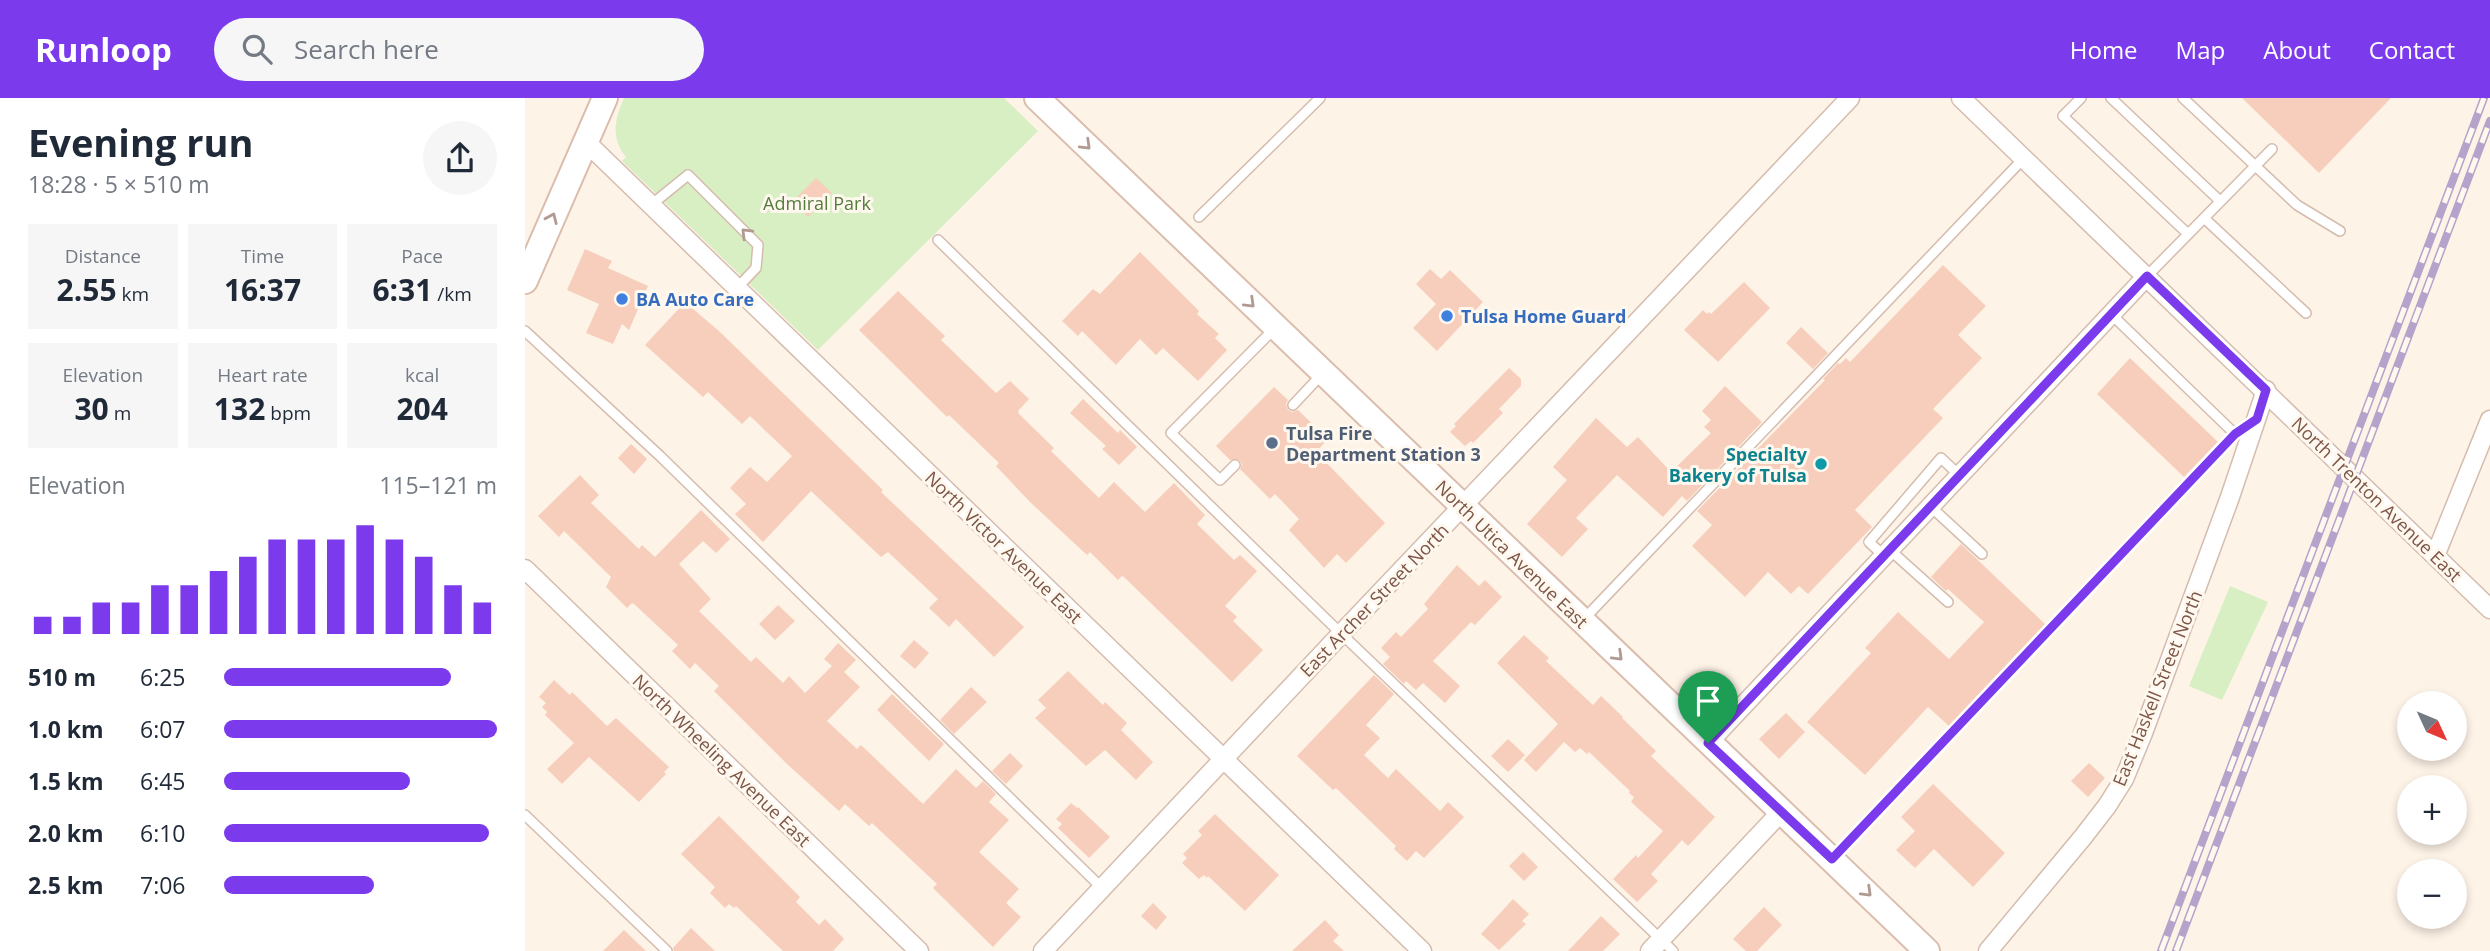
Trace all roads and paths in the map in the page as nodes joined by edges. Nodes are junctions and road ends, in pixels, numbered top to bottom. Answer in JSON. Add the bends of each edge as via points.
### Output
{"nodes":[{"id":1,"x":605,"y":98,"type":"edge"},
{"id":2,"x":1037,"y":98,"type":"edge"},
{"id":3,"x":1320,"y":98,"type":"edge"},
{"id":4,"x":1850,"y":98,"type":"edge"},
{"id":5,"x":1961,"y":98,"type":"edge"},
{"id":6,"x":2081,"y":98,"type":"edge"},
{"id":7,"x":2111,"y":98,"type":"edge"},
{"id":8,"x":2183,"y":98,"type":"edge"},
{"id":9,"x":586,"y":142,"type":"junction"},
{"id":10,"x":2272,"y":149,"type":"dead end"},
{"id":11,"x":2024,"y":158,"type":"junction"},
{"id":12,"x":2255,"y":166,"type":"junction"},
{"id":13,"x":2220,"y":201,"type":"junction"},
{"id":14,"x":651,"y":205,"type":"junction"},
{"id":15,"x":1199,"y":217,"type":"dead end"},
{"id":16,"x":2204,"y":218,"type":"junction"},
{"id":17,"x":2340,"y":231,"type":"dead end"},
{"id":18,"x":2188,"y":234,"type":"junction"},
{"id":19,"x":937,"y":240,"type":"dead end"},
{"id":20,"x":2147,"y":276,"type":"junction"},
{"id":21,"x":525,"y":281,"type":"edge"},
{"id":22,"x":737,"y":288,"type":"junction"},
{"id":23,"x":2306,"y":313,"type":"dead end"},
{"id":24,"x":2112,"y":314,"type":"junction"},
{"id":25,"x":1276,"y":328,"type":"junction"},
{"id":26,"x":525,"y":331,"type":"edge"},
{"id":27,"x":1323,"y":373,"type":"junction"},
{"id":28,"x":2266,"y":390,"type":"junction"},
{"id":29,"x":1293,"y":405,"type":"dead end"},
{"id":30,"x":2257,"y":419,"type":"junction"},
{"id":31,"x":2490,"y":420,"type":"edge"},
{"id":32,"x":2235,"y":434,"type":"junction"},
{"id":33,"x":1235,"y":465,"type":"dead end"},
{"id":34,"x":1959,"y":475,"type":"junction"},
{"id":35,"x":1930,"y":506,"type":"junction"},
{"id":36,"x":1463,"y":508,"type":"junction"},
{"id":37,"x":1887,"y":553,"type":"junction"},
{"id":38,"x":1982,"y":554,"type":"dead end"},
{"id":39,"x":2435,"y":556,"type":"junction"},
{"id":40,"x":525,"y":569,"type":"edge"},
{"id":41,"x":1948,"y":602,"type":"dead end"},
{"id":42,"x":2490,"y":609,"type":"edge"},
{"id":43,"x":1582,"y":621,"type":"junction"},
{"id":44,"x":1341,"y":634,"type":"junction"},
{"id":45,"x":1708,"y":743,"type":"junction"},
{"id":46,"x":1223,"y":759,"type":"junction"},
{"id":47,"x":1782,"y":811,"type":"junction"},
{"id":48,"x":525,"y":815,"type":"edge"},
{"id":49,"x":1832,"y":859,"type":"junction"},
{"id":50,"x":1103,"y":888,"type":"junction"},
{"id":51,"x":1661,"y":947,"type":"edge"},
{"id":52,"x":667,"y":951,"type":"edge"},
{"id":53,"x":919,"y":951,"type":"edge"},
{"id":54,"x":1043,"y":951,"type":"edge"},
{"id":55,"x":1422,"y":951,"type":"edge"},
{"id":56,"x":1927,"y":951,"type":"edge"},
{"id":57,"x":1988,"y":951,"type":"edge"}],
"edges":[{"from":1,"to":9,"type":"main road"},
{"from":2,"to":25,"type":"main road","name":"North Utica Avenue East","one_way":true},
{"from":3,"to":15,"type":"lane"},
{"from":4,"to":36,"type":"street","name":"East Archer Street North"},
{"from":5,"to":11,"type":"street","name":"North Trenton Avenue East"},
{"from":6,"to":18,"type":"lane","via":[[2063,116]]},
{"from":7,"to":13,"type":"lane"},
{"from":8,"to":12,"type":"lane"},
{"from":9,"to":14,"type":"street","name":"North Victor Avenue East"},
{"from":21,"to":9,"type":"main road","one_way":true},
{"from":10,"to":12,"type":"lane"},
{"from":11,"to":20,"type":"street","name":"North Trenton Avenue East"},
{"from":11,"to":43,"type":"lane"},
{"from":12,"to":13,"type":"lane"},
{"from":12,"to":17,"type":"lane","via":[[2297,205]]},
{"from":13,"to":16,"type":"lane"},
{"from":14,"to":22,"type":"street","name":"North Victor Avenue East"},
{"from":22,"to":14,"type":"lane","one_way":true,"via":[[756,268],[758,245],[688,175]]},
{"from":16,"to":18,"type":"lane"},
{"from":16,"to":23,"type":"lane"},
{"from":18,"to":20,"type":"lane"},
{"from":19,"to":44,"type":"lane"},
{"from":20,"to":24,"type":"street"},
{"from":20,"to":28,"type":"street","name":"North Trenton Avenue East"},
{"from":22,"to":46,"type":"street","name":"North Victor Avenue East"},
{"from":24,"to":32,"type":"lane"},
{"from":24,"to":34,"type":"street"},
{"from":25,"to":27,"type":"main road","name":"North Utica Avenue East"},
{"from":25,"to":33,"type":"lane","via":[[1171,433],[1220,480]]},
{"from":26,"to":50,"type":"lane","via":[[660,456]]},
{"from":27,"to":29,"type":"lane"},
{"from":27,"to":36,"type":"main road","name":"North Utica Avenue East"},
{"from":28,"to":30,"type":"street","name":"East Haskell Street North"},
{"from":28,"to":39,"type":"street","name":"North Trenton Avenue East"},
{"from":30,"to":32,"type":"lane"},
{"from":30,"to":57,"type":"street","name":"East Haskell Street North","via":[[2124,779],[2083,837]]},
{"from":31,"to":39,"type":"street"},
{"from":32,"to":49,"type":"lane"},
{"from":34,"to":35,"type":"street"},
{"from":34,"to":37,"type":"lane","via":[[1941,458],[1869,542]]},
{"from":35,"to":37,"type":"street"},
{"from":35,"to":38,"type":"lane"},
{"from":36,"to":43,"type":"main road","name":"North Utica Avenue East"},
{"from":36,"to":44,"type":"street","name":"East Archer Street North"},
{"from":37,"to":41,"type":"lane"},
{"from":37,"to":45,"type":"street"},
{"from":39,"to":42,"type":"street","name":"North Trenton Avenue East"},
{"from":40,"to":53,"type":"street","name":"North Wheeling Avenue East"},
{"from":43,"to":45,"type":"main road","name":"North Utica Avenue East","one_way":true},
{"from":44,"to":46,"type":"street","name":"East Archer Street North"},
{"from":44,"to":51,"type":"lane"},
{"from":45,"to":47,"type":"main road","name":"North Utica Avenue East"},
{"from":46,"to":50,"type":"street","name":"East Archer Street North"},
{"from":46,"to":55,"type":"street","name":"North Victor Avenue East"},
{"from":47,"to":49,"type":"main road","name":"North Utica Avenue East"},
{"from":47,"to":51,"type":"street"},
{"from":48,"to":52,"type":"lane"},
{"from":49,"to":56,"type":"main road","name":"North Utica Avenue East","one_way":true},
{"from":50,"to":54,"type":"street","name":"East Archer Street North"}]}
